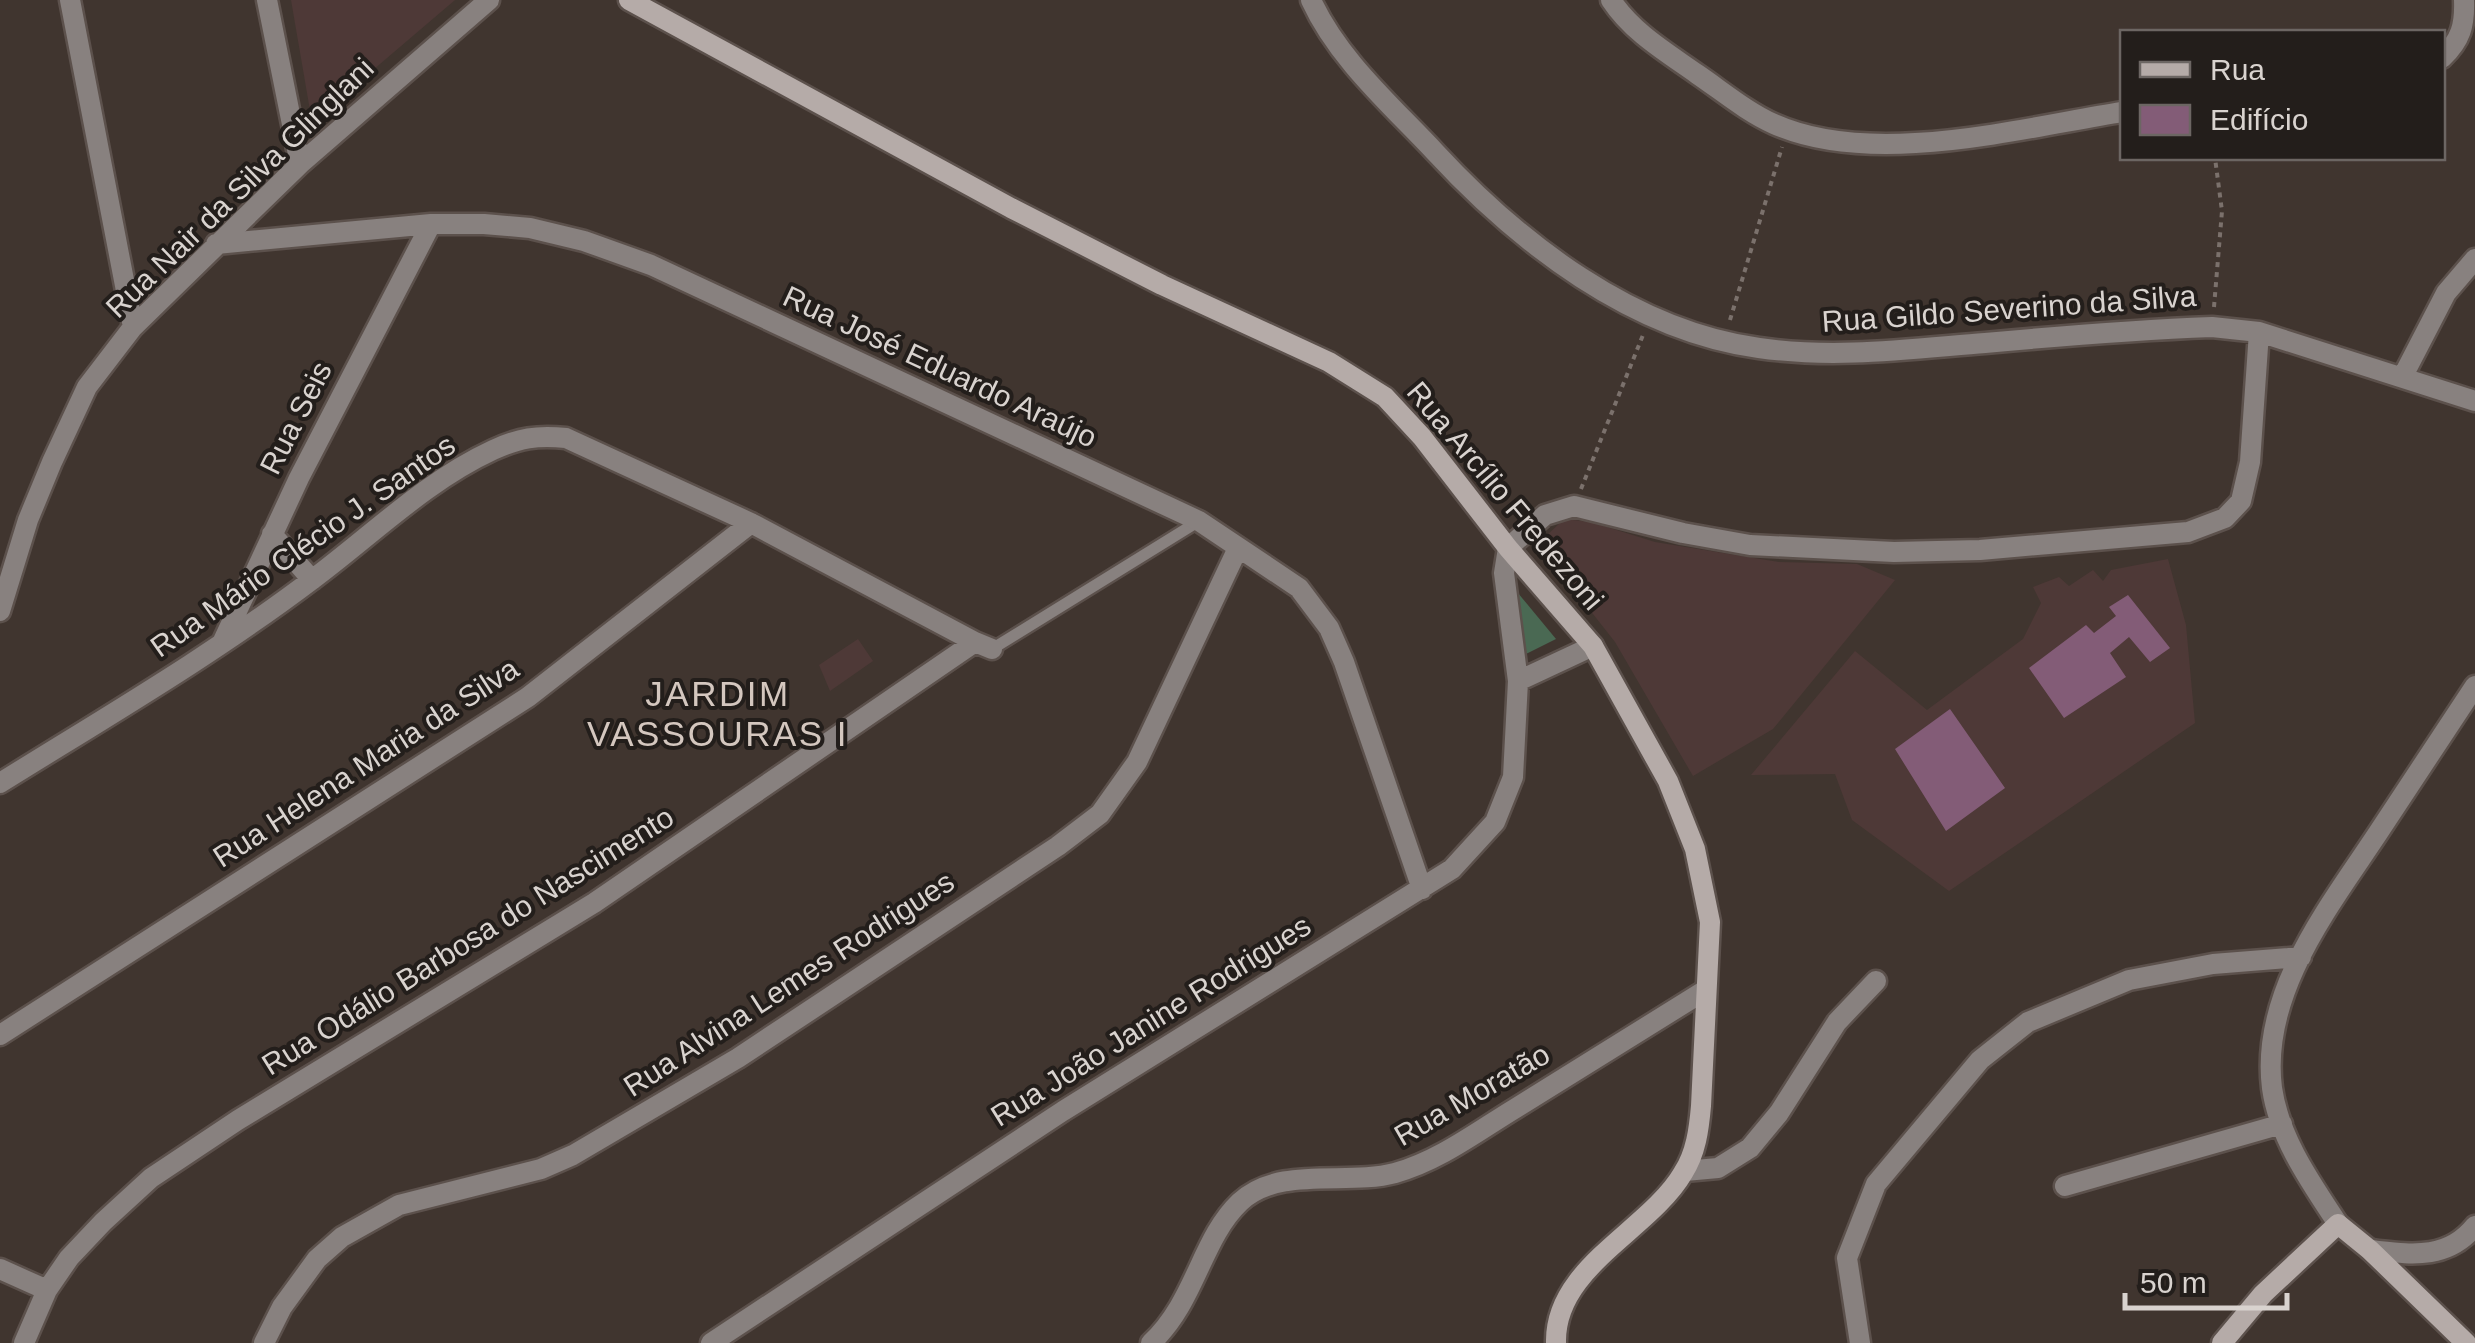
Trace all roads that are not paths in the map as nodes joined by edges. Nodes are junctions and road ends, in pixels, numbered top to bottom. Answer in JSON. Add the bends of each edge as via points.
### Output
{"nodes":[{"id":1,"x":70,"y":0,"type":"edge"},
{"id":2,"x":267,"y":0,"type":"edge"},
{"id":3,"x":488,"y":0,"type":"edge"},
{"id":4,"x":630,"y":0,"type":"edge"},
{"id":5,"x":1311,"y":0,"type":"edge"},
{"id":6,"x":1611,"y":0,"type":"edge"},
{"id":7,"x":2464,"y":0,"type":"edge"},
{"id":8,"x":2445,"y":55,"type":"edge"},
{"id":9,"x":2120,"y":112,"type":"edge"},
{"id":10,"x":300,"y":164,"type":"junction"},
{"id":11,"x":431,"y":224,"type":"junction"},
{"id":12,"x":216,"y":244,"type":"junction"},
{"id":13,"x":2475,"y":259,"type":"edge"},
{"id":14,"x":133,"y":327,"type":"junction"},
{"id":15,"x":2258,"y":332,"type":"junction"},
{"id":16,"x":2403,"y":376,"type":"junction"},
{"id":17,"x":2475,"y":401,"type":"edge"},
{"id":18,"x":1199,"y":521,"type":"junction"},
{"id":19,"x":751,"y":523,"type":"junction"},
{"id":20,"x":272,"y":534,"type":"junction"},
{"id":21,"x":1238,"y":548,"type":"junction"},
{"id":22,"x":1508,"y":548,"type":"junction"},
{"id":23,"x":312,"y":580,"type":"junction"},
{"id":24,"x":0,"y":611,"type":"edge"},
{"id":25,"x":223,"y":642,"type":"junction"},
{"id":26,"x":984,"y":646,"type":"junction"},
{"id":27,"x":1593,"y":646,"type":"junction"},
{"id":28,"x":1518,"y":681,"type":"junction"},
{"id":29,"x":2475,"y":686,"type":"edge"},
{"id":30,"x":0,"y":782,"type":"edge"},
{"id":31,"x":1422,"y":889,"type":"junction"},
{"id":32,"x":2301,"y":957,"type":"junction"},
{"id":33,"x":1876,"y":981,"type":"dead end"},
{"id":34,"x":1704,"y":991,"type":"junction"},
{"id":35,"x":0,"y":1035,"type":"edge"},
{"id":36,"x":2282,"y":1124,"type":"junction"},
{"id":37,"x":1685,"y":1171,"type":"junction"},
{"id":38,"x":2065,"y":1186,"type":"dead end"},
{"id":39,"x":2338,"y":1224,"type":"junction"},
{"id":40,"x":2475,"y":1227,"type":"edge"},
{"id":41,"x":2370,"y":1250,"type":"junction"},
{"id":42,"x":0,"y":1269,"type":"edge"},
{"id":43,"x":47,"y":1290,"type":"junction"},
{"id":44,"x":24,"y":1343,"type":"edge"},
{"id":45,"x":264,"y":1343,"type":"edge"},
{"id":46,"x":711,"y":1343,"type":"edge"},
{"id":47,"x":1151,"y":1343,"type":"edge"},
{"id":48,"x":1556,"y":1343,"type":"edge"},
{"id":49,"x":1860,"y":1343,"type":"edge"},
{"id":50,"x":2222,"y":1343,"type":"edge"},
{"id":51,"x":2466,"y":1343,"type":"edge"}],
"edges":[{"from":1,"to":14,"type":"street"},
{"from":2,"to":10,"type":"street"},
{"from":3,"to":10,"type":"street","name":"Rua Nair da Silva Glinglani"},
{"from":4,"to":22,"type":"street","name":"Rua Arcílio Fredezoni","via":[[1011,208],[1343,371],[1397,410]]},
{"from":5,"to":15,"type":"street","name":"Rua Gildo Severino da Silva","via":[[1356,68],[1458,178],[1533,244],[1650,317],[1758,348],[1856,355],[2212,326]]},
{"from":6,"to":9,"type":"street","via":[[1625,21],[1671,55],[1735,101],[1788,128],[1847,141],[1926,144]]},
{"from":7,"to":8,"type":"street","via":[[2465,23]]},
{"from":10,"to":12,"type":"street","name":"Rua Nair da Silva Glinglani"},
{"from":11,"to":12,"type":"street","name":"Rua José Eduardo Araújo"},
{"from":11,"to":18,"type":"street","name":"Rua José Eduardo Araújo","via":[[530,228],[651,265]]},
{"from":11,"to":20,"type":"street","name":"Rua Seis"},
{"from":12,"to":14,"type":"street","name":"Rua Nair da Silva Glinglani"},
{"from":13,"to":16,"type":"street","via":[[2446,293]]},
{"from":14,"to":24,"type":"street","name":"Rua Nair da Silva Glinglani","via":[[88,388],[52,462]]},
{"from":15,"to":16,"type":"street","name":"Rua Gildo Severino da Silva"},
{"from":15,"to":22,"type":"street","via":[[2250,462],[2241,501],[2225,518],[2188,532],[1980,550],[1792,549],[1683,533],[1574,506],[1544,515]]},
{"from":16,"to":17,"type":"street","name":"Rua Gildo Severino da Silva"},
{"from":18,"to":21,"type":"street","name":"Rua José Eduardo Araújo"},
{"from":18,"to":26,"type":"lane"},
{"from":19,"to":23,"type":"street","name":"Rua Mário Clécio J. Santos","via":[[566,438],[536,434],[426,490]]},
{"from":19,"to":26,"type":"street","name":"Rua Mário Clécio J. Santos"},
{"from":19,"to":35,"type":"street","name":"Rua Helena Maria da Silva","via":[[528,697]]},
{"from":20,"to":23,"type":"street"},
{"from":20,"to":25,"type":"street","name":"Rua Seis"},
{"from":21,"to":31,"type":"street","name":"Rua José Eduardo Araújo","via":[[1299,588],[1329,628]]},
{"from":21,"to":45,"type":"street","name":"Rua Alvina Lemes Rodrigues","via":[[1160,718],[1100,814],[738,1058],[573,1155],[399,1205],[342,1237],[317,1259]]},
{"from":22,"to":27,"type":"street","name":"Rua Arcílio Fredezoni"},
{"from":22,"to":28,"type":"street","name":"Rua João Janine Rodrigues","via":[[1504,574]]},
{"from":23,"to":25,"type":"street","name":"Rua Mário Clécio J. Santos"},
{"from":25,"to":30,"type":"street","name":"Rua Mário Clécio J. Santos"},
{"from":26,"to":43,"type":"street","name":"Rua Odálio Barbosa do Nascimento","via":[[594,903],[152,1178],[69,1258]]},
{"from":27,"to":28,"type":"street"},
{"from":27,"to":34,"type":"street","name":"Rua Arcílio Fredezoni","via":[[1668,781],[1695,849],[1710,922]]},
{"from":28,"to":31,"type":"street","name":"Rua João Janine Rodrigues","via":[[1513,777],[1495,822]]},
{"from":29,"to":32,"type":"street"},
{"from":31,"to":46,"type":"street","name":"Rua João Janine Rodrigues","via":[[1062,1111]]},
{"from":32,"to":36,"type":"street","via":[[2275,1026],[2270,1060]]},
{"from":32,"to":49,"type":"street","via":[[2129,980],[2028,1022],[1980,1060],[1876,1184],[1847,1258]]},
{"from":33,"to":37,"type":"street","via":[[1837,1022],[1750,1148],[1718,1168]]},
{"from":34,"to":37,"type":"street","name":"Rua Arcílio Fredezoni","via":[[1698,1136]]},
{"from":34,"to":47,"type":"street","name":"Rua Moratão","via":[[1448,1150],[1396,1173],[1294,1180],[1240,1202],[1211,1244],[1187,1299]]},
{"from":36,"to":38,"type":"street"},
{"from":36,"to":39,"type":"street"},
{"from":37,"to":48,"type":"street","name":"Rua Arcílio Fredezoni","via":[[1574,1286]]},
{"from":39,"to":41,"type":"street"},
{"from":39,"to":50,"type":"street"},
{"from":40,"to":41,"type":"street","via":[[2422,1255]]},
{"from":41,"to":51,"type":"street"},
{"from":42,"to":43,"type":"street"},
{"from":43,"to":44,"type":"street","name":"Rua Odálio Barbosa do Nascimento"}]}
